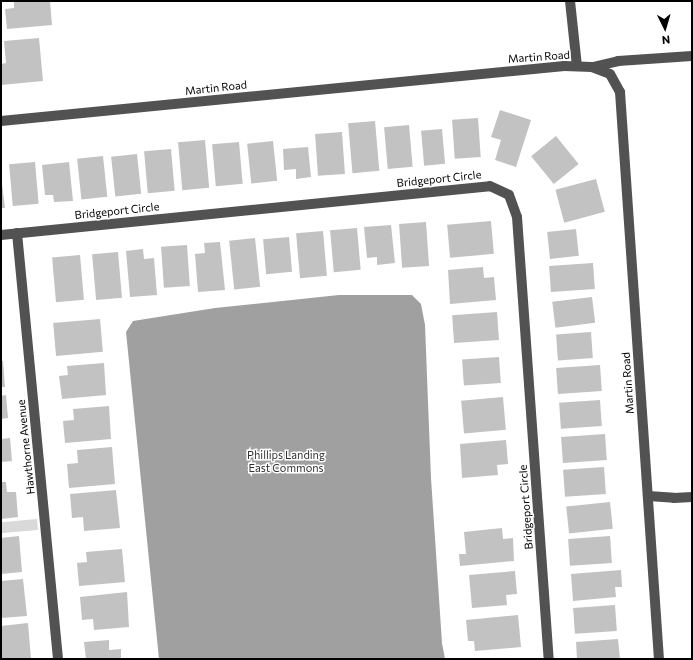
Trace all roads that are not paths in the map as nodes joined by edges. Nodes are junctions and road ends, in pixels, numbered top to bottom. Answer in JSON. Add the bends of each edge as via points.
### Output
{"nodes":[{"id":1,"x":570,"y":1,"type":"edge"},
{"id":2,"x":692,"y":56,"type":"edge"},
{"id":3,"x":577,"y":66,"type":"junction"},
{"id":4,"x":592,"y":67,"type":"junction"},
{"id":5,"x":1,"y":121,"type":"edge"},
{"id":6,"x":17,"y":233,"type":"junction"},
{"id":7,"x":1,"y":235,"type":"edge"},
{"id":8,"x":648,"y":496,"type":"junction"},
{"id":9,"x":692,"y":497,"type":"edge"},
{"id":10,"x":58,"y":659,"type":"edge"},
{"id":11,"x":549,"y":659,"type":"edge"},
{"id":12,"x":659,"y":659,"type":"edge"}],
"edges":[{"from":1,"to":3,"type":"street"},
{"from":2,"to":4,"type":"street","via":[[618,61]]},
{"from":3,"to":4,"type":"street","name":"Martin Road"},
{"from":3,"to":5,"type":"street","name":"Martin Road","via":[[532,68]]},
{"from":4,"to":8,"type":"street","name":"Martin Road","via":[[610,74],[620,92]]},
{"from":6,"to":7,"type":"street","name":"Bridgeport Circle"},
{"from":6,"to":10,"type":"street","name":"Hawthorne Avenue"},
{"from":6,"to":11,"type":"street","name":"Bridgeport Circle","via":[[490,186],[509,195],[517,216]]},
{"from":8,"to":9,"type":"street"},
{"from":8,"to":12,"type":"street","name":"Martin Road"}]}
